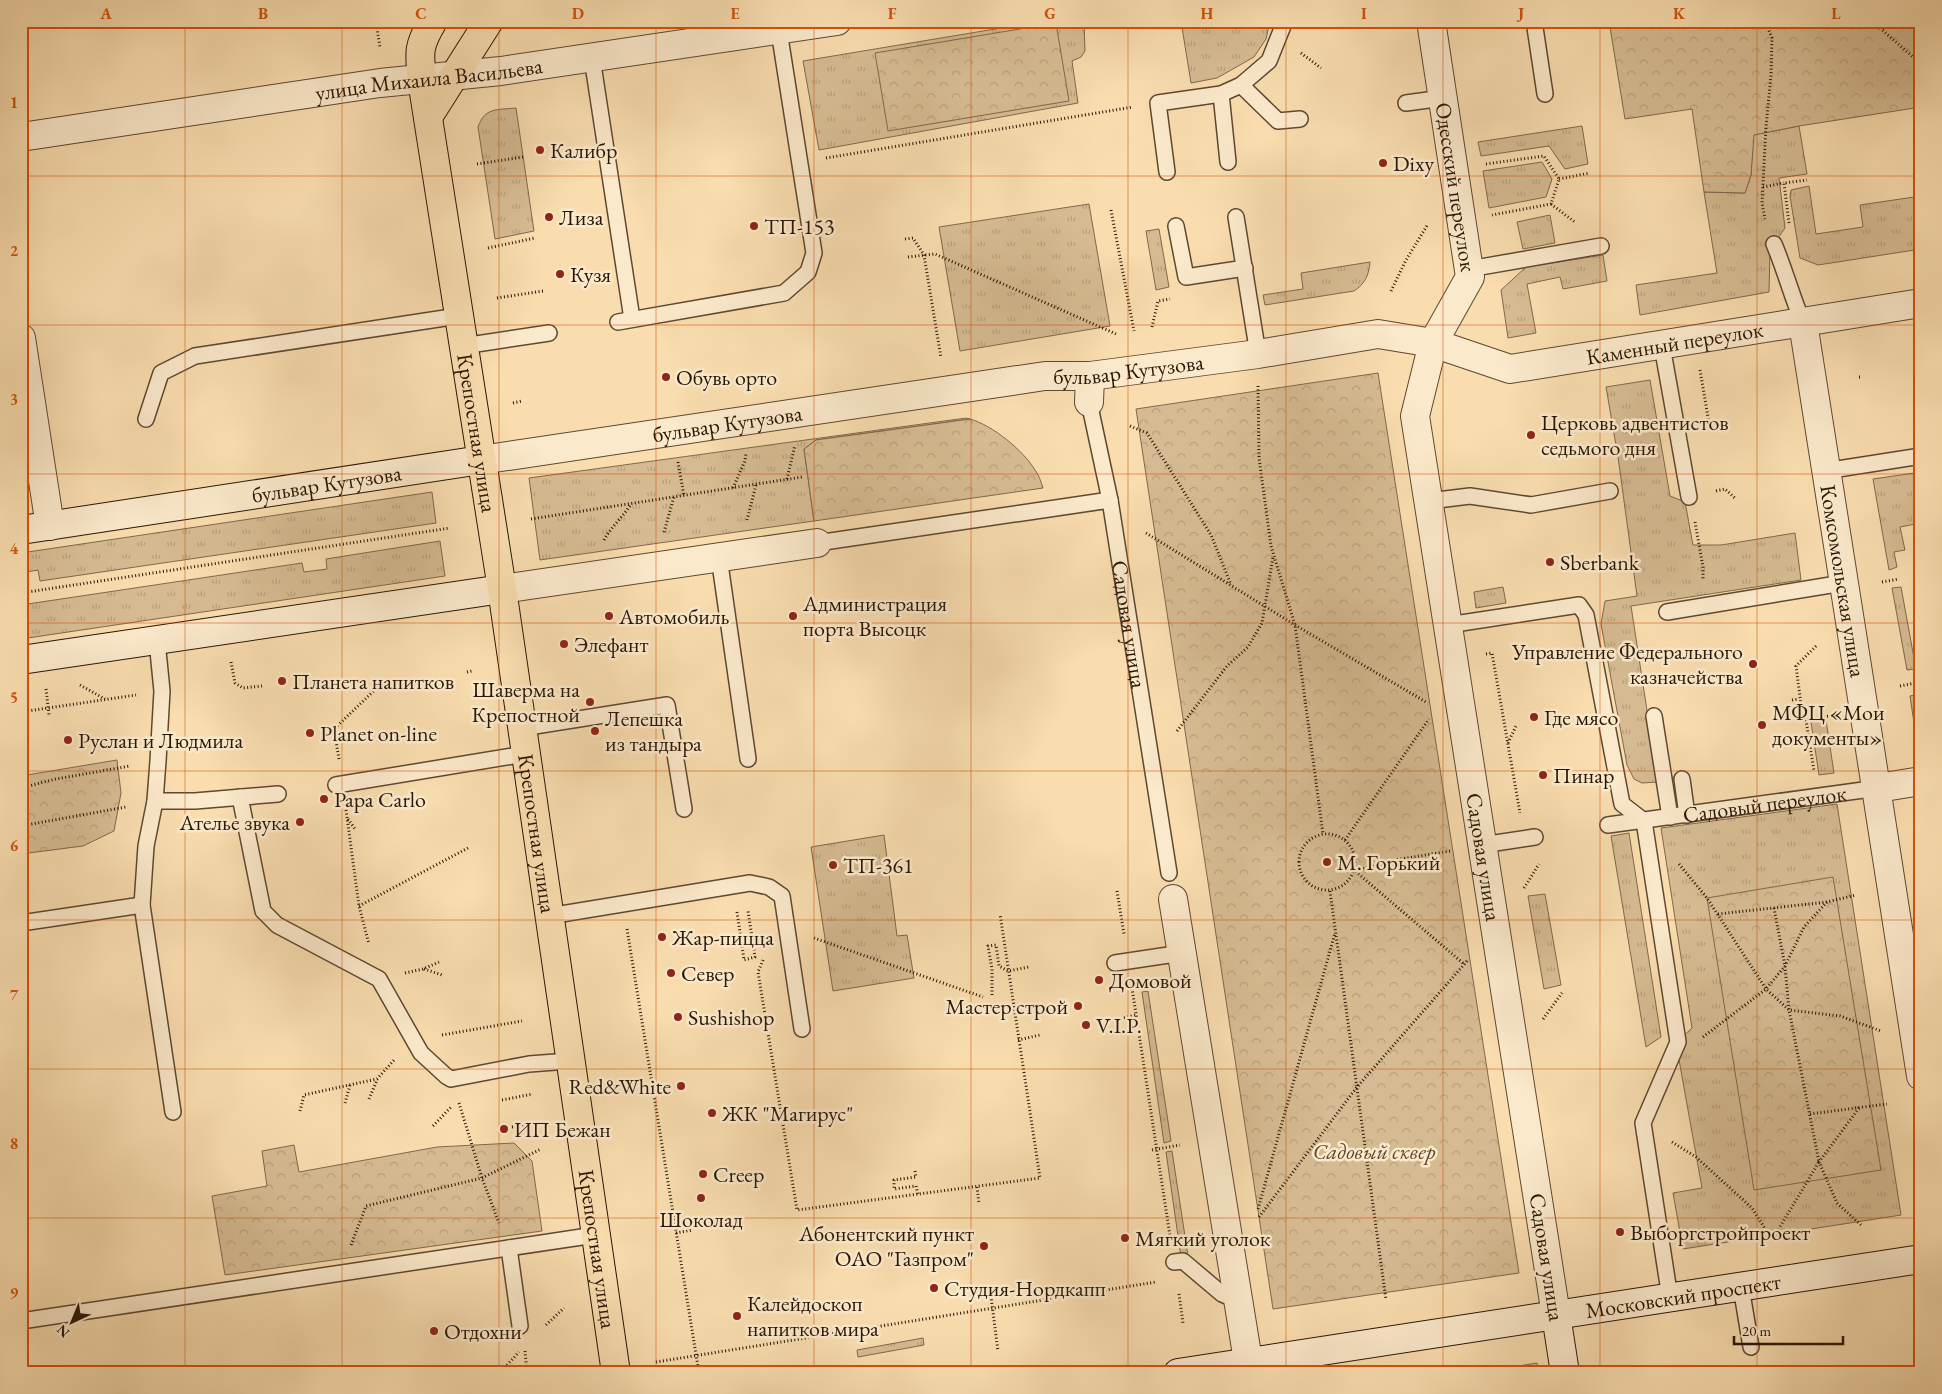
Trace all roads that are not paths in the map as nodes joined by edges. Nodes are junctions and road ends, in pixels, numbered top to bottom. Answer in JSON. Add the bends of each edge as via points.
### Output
{"nodes":[{"id":1,"x":432,"y":21,"type":"edge"},
{"id":2,"x":489,"y":21,"type":"edge"},
{"id":3,"x":837,"y":21,"type":"edge"},
{"id":4,"x":1285,"y":21,"type":"edge"},
{"id":5,"x":1431,"y":21,"type":"edge"},
{"id":6,"x":1534,"y":21,"type":"edge"},
{"id":7,"x":779,"y":31,"type":"junction"},
{"id":8,"x":592,"y":58,"type":"junction"},
{"id":9,"x":452,"y":77,"type":"junction"},
{"id":10,"x":422,"y":80,"type":"junction"},
{"id":11,"x":1241,"y":86,"type":"junction"},
{"id":12,"x":1220,"y":94,"type":"junction"},
{"id":13,"x":1545,"y":94,"type":"dead end"},
{"id":14,"x":1444,"y":98,"type":"junction"},
{"id":15,"x":1406,"y":103,"type":"dead end"},
{"id":16,"x":428,"y":116,"type":"junction"},
{"id":17,"x":1300,"y":119,"type":"dead end"},
{"id":18,"x":21,"y":137,"type":"edge"},
{"id":19,"x":1228,"y":162,"type":"dead end"},
{"id":20,"x":1167,"y":172,"type":"dead end"},
{"id":21,"x":1236,"y":217,"type":"dead end"},
{"id":22,"x":1176,"y":226,"type":"dead end"},
{"id":23,"x":1774,"y":244,"type":"road end"},
{"id":24,"x":1601,"y":246,"type":"dead end"},
{"id":25,"x":1245,"y":268,"type":"junction"},
{"id":26,"x":1468,"y":269,"type":"junction"},
{"id":27,"x":1921,"y":303,"type":"edge"},
{"id":28,"x":458,"y":316,"type":"junction"},
{"id":29,"x":1803,"y":323,"type":"junction"},
{"id":30,"x":549,"y":333,"type":"dead end"},
{"id":31,"x":21,"y":338,"type":"edge"},
{"id":32,"x":1433,"y":343,"type":"junction"},
{"id":33,"x":464,"y":346,"type":"junction"},
{"id":34,"x":1662,"y":346,"type":"junction"},
{"id":35,"x":1258,"y":354,"type":"junction"},
{"id":36,"x":1089,"y":389,"type":"junction"},
{"id":37,"x":146,"y":419,"type":"dead end"},
{"id":38,"x":1921,"y":456,"type":"edge"},
{"id":39,"x":481,"y":460,"type":"junction"},
{"id":40,"x":1825,"y":471,"type":"junction"},
{"id":41,"x":1610,"y":491,"type":"dead end"},
{"id":42,"x":1689,"y":497,"type":"road end"},
{"id":43,"x":1110,"y":500,"type":"junction"},
{"id":44,"x":1429,"y":501,"type":"junction"},
{"id":45,"x":50,"y":526,"type":"junction"},
{"id":46,"x":21,"y":530,"type":"edge"},
{"id":47,"x":817,"y":544,"type":"joint"},
{"id":48,"x":719,"y":558,"type":"junction"},
{"id":49,"x":1843,"y":583,"type":"junction"},
{"id":50,"x":502,"y":589,"type":"junction"},
{"id":51,"x":1667,"y":612,"type":"dead end"},
{"id":52,"x":1448,"y":625,"type":"junction"},
{"id":53,"x":157,"y":641,"type":"junction"},
{"id":54,"x":21,"y":660,"type":"edge"},
{"id":55,"x":1654,"y":716,"type":"dead end"},
{"id":56,"x":522,"y":728,"type":"junction"},
{"id":57,"x":526,"y":754,"type":"junction"},
{"id":58,"x":748,"y":759,"type":"dead end"},
{"id":59,"x":1682,"y":779,"type":"dead end"},
{"id":60,"x":1921,"y":782,"type":"edge"},
{"id":61,"x":339,"y":784,"type":"road end"},
{"id":62,"x":1878,"y":788,"type":"junction"},
{"id":63,"x":278,"y":794,"type":"dead end"},
{"id":64,"x":240,"y":797,"type":"junction"},
{"id":65,"x":155,"y":801,"type":"junction"},
{"id":66,"x":684,"y":809,"type":"dead end"},
{"id":67,"x":1687,"y":815,"type":"junction"},
{"id":68,"x":1670,"y":817,"type":"junction"},
{"id":69,"x":1644,"y":821,"type":"junction"},
{"id":70,"x":1608,"y":825,"type":"dead end"},
{"id":71,"x":1530,"y":838,"type":"road end"},
{"id":72,"x":1470,"y":847,"type":"junction"},
{"id":73,"x":1171,"y":886,"type":"joint"},
{"id":74,"x":142,"y":905,"type":"junction"},
{"id":75,"x":549,"y":916,"type":"junction"},
{"id":76,"x":21,"y":923,"type":"edge"},
{"id":77,"x":1182,"y":953,"type":"junction"},
{"id":78,"x":1122,"y":961,"type":"road end"},
{"id":79,"x":802,"y":1029,"type":"dead end"},
{"id":80,"x":570,"y":1060,"type":"junction"},
{"id":81,"x":1921,"y":1076,"type":"edge"},
{"id":82,"x":173,"y":1112,"type":"dead end"},
{"id":83,"x":596,"y":1235,"type":"junction"},
{"id":84,"x":509,"y":1248,"type":"junction"},
{"id":85,"x":1921,"y":1259,"type":"edge"},
{"id":86,"x":1174,"y":1262,"type":"road end"},
{"id":87,"x":1741,"y":1287,"type":"junction"},
{"id":88,"x":1670,"y":1298,"type":"junction"},
{"id":89,"x":1238,"y":1301,"type":"junction"},
{"id":90,"x":1556,"y":1315,"type":"junction"},
{"id":91,"x":21,"y":1321,"type":"edge"},
{"id":92,"x":520,"y":1326,"type":"dead end"},
{"id":93,"x":1750,"y":1347,"type":"dead end"},
{"id":94,"x":1249,"y":1368,"type":"edge"},
{"id":95,"x":616,"y":1373,"type":"edge"},
{"id":96,"x":1178,"y":1373,"type":"edge"},
{"id":97,"x":1565,"y":1373,"type":"edge"}],
"edges":[{"from":1,"to":10,"type":"main road","name":"Крепостная улица","via":[[419,52]]},
{"from":2,"to":9,"type":"main road"},
{"from":3,"to":7,"type":"street","name":"улица Михаила Васильева"},
{"from":4,"to":11,"type":"lane","via":[[1269,61]]},
{"from":5,"to":14,"type":"street","name":"Одесский переулок"},
{"from":6,"to":13,"type":"lane"},
{"from":7,"to":8,"type":"street","name":"улица Михаила Васильева"},
{"from":7,"to":8,"type":"lane","via":[[814,253],[808,272],[784,293],[625,320]]},
{"from":8,"to":9,"type":"street","name":"улица Михаила Васильева"},
{"from":9,"to":10,"type":"street","name":"улица Михаила Васильева"},
{"from":9,"to":16,"type":"main road"},
{"from":10,"to":16,"type":"main road","name":"Крепостная улица"},
{"from":10,"to":18,"type":"street","name":"улица Михаила Васильева","via":[[380,83]]},
{"from":11,"to":12,"type":"lane"},
{"from":11,"to":17,"type":"lane","via":[[1278,121]]},
{"from":12,"to":19,"type":"lane"},
{"from":12,"to":20,"type":"lane","via":[[1158,103]]},
{"from":14,"to":15,"type":"lane"},
{"from":14,"to":26,"type":"street","name":"Одесский переулок"},
{"from":16,"to":28,"type":"main road","name":"Крепостная улица"},
{"from":21,"to":25,"type":"lane"},
{"from":22,"to":25,"type":"lane","via":[[1186,277]]},
{"from":23,"to":29,"type":"lane"},
{"from":24,"to":26,"type":"lane"},
{"from":25,"to":35,"type":"lane"},
{"from":26,"to":32,"type":"street","name":"Одесский переулок","via":[[1470,277]]},
{"from":27,"to":29,"type":"street","name":"Каменный переулок"},
{"from":28,"to":33,"type":"main road","name":"Крепостная улица"},
{"from":28,"to":37,"type":"lane","via":[[195,356],[161,373]]},
{"from":29,"to":34,"type":"street","name":"Каменный переулок"},
{"from":29,"to":40,"type":"street","name":"Комсомольская улица"},
{"from":30,"to":33,"type":"lane"},
{"from":31,"to":45,"type":"street"},
{"from":32,"to":34,"type":"street","name":"Каменный переулок","via":[[1510,369]]},
{"from":32,"to":35,"type":"street","name":"бульвар Кутузова","via":[[1378,334]]},
{"from":32,"to":44,"type":"street","name":"Садовая улица","via":[[1415,416]]},
{"from":33,"to":39,"type":"main road","name":"Крепостная улица"},
{"from":34,"to":42,"type":"lane"},
{"from":35,"to":36,"type":"street","name":"бульвар Кутузова"},
{"from":36,"to":39,"type":"street","name":"бульвар Кутузова","via":[[1045,376]]},
{"from":36,"to":43,"type":"lane","name":"Садовая улица"},
{"from":38,"to":40,"type":"lane"},
{"from":39,"to":45,"type":"street","name":"бульвар Кутузова"},
{"from":39,"to":50,"type":"main road","name":"Крепостная улица"},
{"from":40,"to":49,"type":"street","name":"Комсомольская улица"},
{"from":41,"to":44,"type":"lane","via":[[1531,505],[1470,496]]},
{"from":43,"to":47,"type":"lane"},
{"from":43,"to":73,"type":"lane","name":"Садовая улица"},
{"from":44,"to":52,"type":"street","name":"Садовая улица"},
{"from":45,"to":46,"type":"street","name":"бульвар Кутузова"},
{"from":47,"to":48,"type":"street"},
{"from":48,"to":50,"type":"street"},
{"from":48,"to":58,"type":"lane"},
{"from":49,"to":51,"type":"lane"},
{"from":49,"to":62,"type":"street","name":"Комсомольская улица"},
{"from":50,"to":53,"type":"street"},
{"from":50,"to":56,"type":"main road","name":"Крепостная улица"},
{"from":52,"to":69,"type":"lane","via":[[1579,605],[1586,615],[1622,804]]},
{"from":52,"to":72,"type":"street","name":"Садовая улица"},
{"from":53,"to":54,"type":"street"},
{"from":53,"to":65,"type":"lane","via":[[162,691]]},
{"from":55,"to":68,"type":"lane"},
{"from":56,"to":57,"type":"main road","name":"Крепостная улица"},
{"from":56,"to":66,"type":"lane","via":[[667,705]]},
{"from":57,"to":61,"type":"lane"},
{"from":57,"to":75,"type":"main road","name":"Крепостная улица"},
{"from":59,"to":67,"type":"lane"},
{"from":60,"to":62,"type":"street","name":"Садовый переулок"},
{"from":62,"to":67,"type":"lane","name":"Садовый переулок"},
{"from":62,"to":81,"type":"street","name":"Комсомольская улица"},
{"from":63,"to":64,"type":"lane"},
{"from":64,"to":65,"type":"lane"},
{"from":64,"to":80,"type":"lane","via":[[263,911],[277,925],[378,979],[421,1053],[451,1079],[529,1064]]},
{"from":65,"to":74,"type":"lane","via":[[146,846]]},
{"from":67,"to":68,"type":"lane","name":"Садовый переулок"},
{"from":68,"to":69,"type":"lane","name":"Садовый переулок"},
{"from":69,"to":70,"type":"lane","name":"Садовый переулок"},
{"from":69,"to":88,"type":"lane","via":[[1678,1042],[1643,1123]]},
{"from":71,"to":72,"type":"lane"},
{"from":72,"to":90,"type":"street","name":"Садовая улица"},
{"from":73,"to":77,"type":"street","name":"Садовая улица"},
{"from":74,"to":76,"type":"lane"},
{"from":74,"to":82,"type":"lane"},
{"from":75,"to":79,"type":"lane","via":[[750,883],[769,887],[782,896]]},
{"from":75,"to":80,"type":"main road","name":"Крепостная улица"},
{"from":77,"to":78,"type":"lane"},
{"from":77,"to":89,"type":"street","name":"Садовая улица"},
{"from":80,"to":83,"type":"main road","name":"Крепостная улица"},
{"from":83,"to":84,"type":"lane"},
{"from":83,"to":95,"type":"main road","name":"Крепостная улица"},
{"from":84,"to":91,"type":"lane"},
{"from":84,"to":92,"type":"lane"},
{"from":85,"to":87,"type":"street","name":"Московский проспект"},
{"from":86,"to":89,"type":"lane","via":[[1183,1261],[1222,1294]]},
{"from":87,"to":88,"type":"street","name":"Московский проспект"},
{"from":87,"to":93,"type":"lane"},
{"from":88,"to":90,"type":"street","name":"Московский проспект"},
{"from":89,"to":94,"type":"street","name":"Садовая улица"},
{"from":90,"to":94,"type":"street","name":"Московский проспект"},
{"from":90,"to":97,"type":"street","name":"Садовая улица"},
{"from":94,"to":96,"type":"street","name":"Московский проспект"}]}
